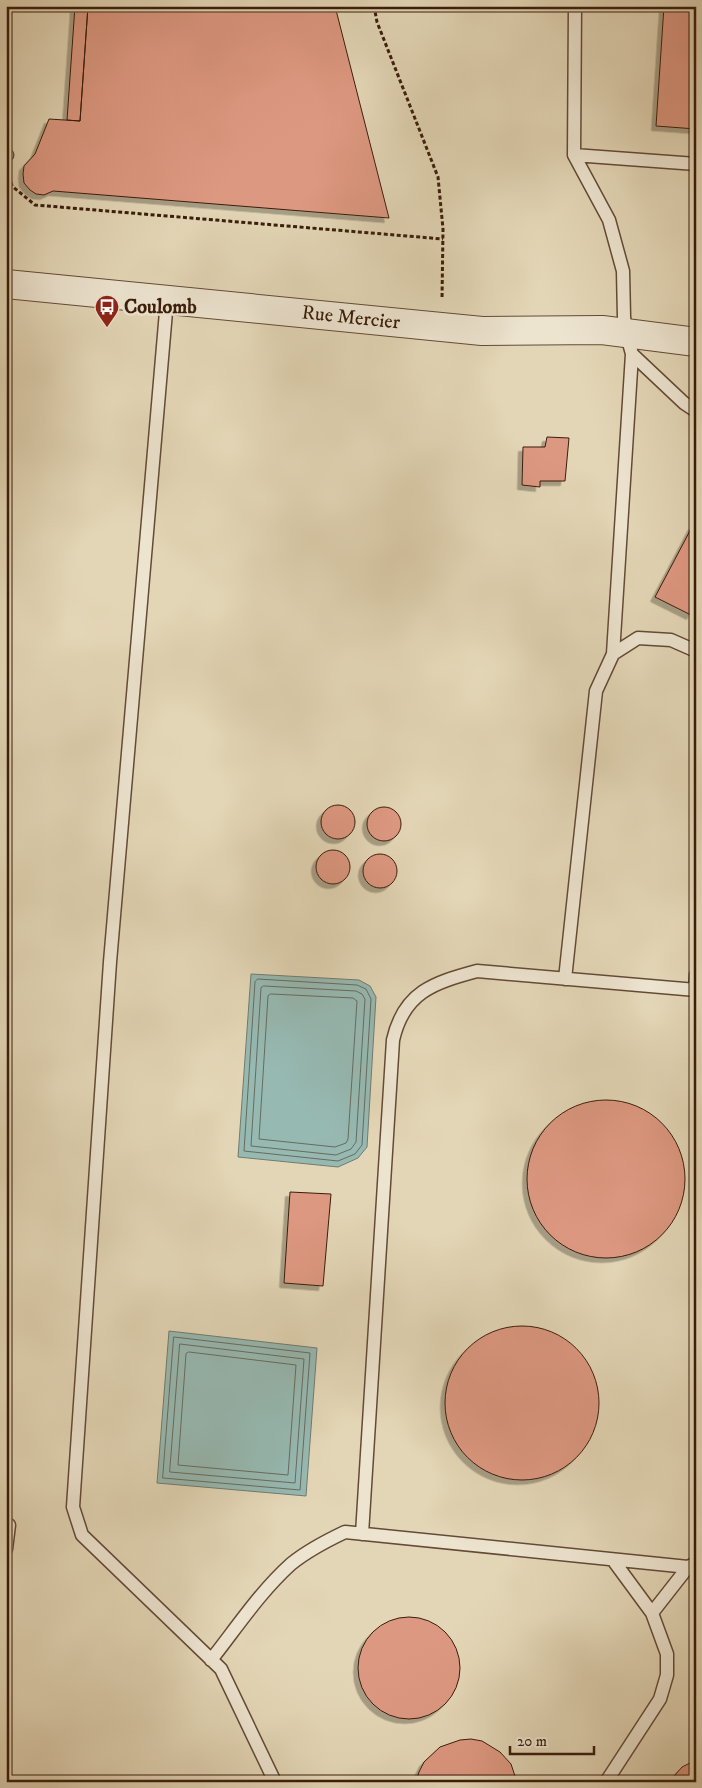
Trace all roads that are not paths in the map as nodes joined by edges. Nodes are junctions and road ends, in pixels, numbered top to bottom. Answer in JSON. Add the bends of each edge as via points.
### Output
{"nodes":[{"id":1,"x":575,"y":6,"type":"edge"},
{"id":2,"x":574,"y":155,"type":"junction"},
{"id":3,"x":696,"y":164,"type":"edge"},
{"id":4,"x":6,"y":284,"type":"edge"},
{"id":5,"x":167,"y":300,"type":"junction"},
{"id":6,"x":696,"y":342,"type":"edge"},
{"id":7,"x":629,"y":343,"type":"junction"},
{"id":8,"x":696,"y":411,"type":"edge"},
{"id":9,"x":696,"y":651,"type":"edge"},
{"id":10,"x":613,"y":654,"type":"junction"},
{"id":11,"x":696,"y":975,"type":"edge"},
{"id":12,"x":565,"y":979,"type":"junction"},
{"id":13,"x":695,"y":990,"type":"edge"},
{"id":14,"x":6,"y":1525,"type":"edge"},
{"id":15,"x":362,"y":1534,"type":"junction"},
{"id":16,"x":6,"y":1549,"type":"edge"},
{"id":17,"x":614,"y":1560,"type":"junction"},
{"id":18,"x":692,"y":1565,"type":"edge"},
{"id":19,"x":652,"y":1613,"type":"junction"},
{"id":20,"x":211,"y":1660,"type":"junction"},
{"id":21,"x":275,"y":1782,"type":"edge"},
{"id":22,"x":606,"y":1782,"type":"edge"}],
"edges":[{"from":1,"to":2,"type":"lane"},
{"from":2,"to":3,"type":"lane"},
{"from":2,"to":7,"type":"lane","via":[[609,220],[623,271],[624,317]]},
{"from":4,"to":5,"type":"street","name":"Rue Mercier"},
{"from":5,"to":7,"type":"street","name":"Rue Mercier","via":[[482,332],[602,330]]},
{"from":5,"to":20,"type":"lane","via":[[110,962],[73,1507],[82,1535]]},
{"from":6,"to":7,"type":"street","name":"Rue Mercier"},
{"from":7,"to":8,"type":"lane","via":[[684,404]]},
{"from":7,"to":10,"type":"lane"},
{"from":9,"to":10,"type":"lane","via":[[671,640],[638,638]]},
{"from":10,"to":12,"type":"lane","via":[[596,691]]},
{"from":11,"to":13,"type":"lane"},
{"from":12,"to":13,"type":"lane"},
{"from":12,"to":15,"type":"lane","via":[[477,971],[461,975],[421,992],[396,1025]]},
{"from":14,"to":16,"type":"lane","via":[[9,1525]]},
{"from":15,"to":17,"type":"lane"},
{"from":15,"to":20,"type":"lane","via":[[345,1532],[318,1545],[293,1563],[267,1588]]},
{"from":17,"to":18,"type":"lane"},
{"from":17,"to":19,"type":"lane"},
{"from":18,"to":19,"type":"lane"},
{"from":19,"to":22,"type":"lane","via":[[667,1654],[667,1675],[660,1699]]},
{"from":20,"to":21,"type":"lane","via":[[221,1669]]}]}
